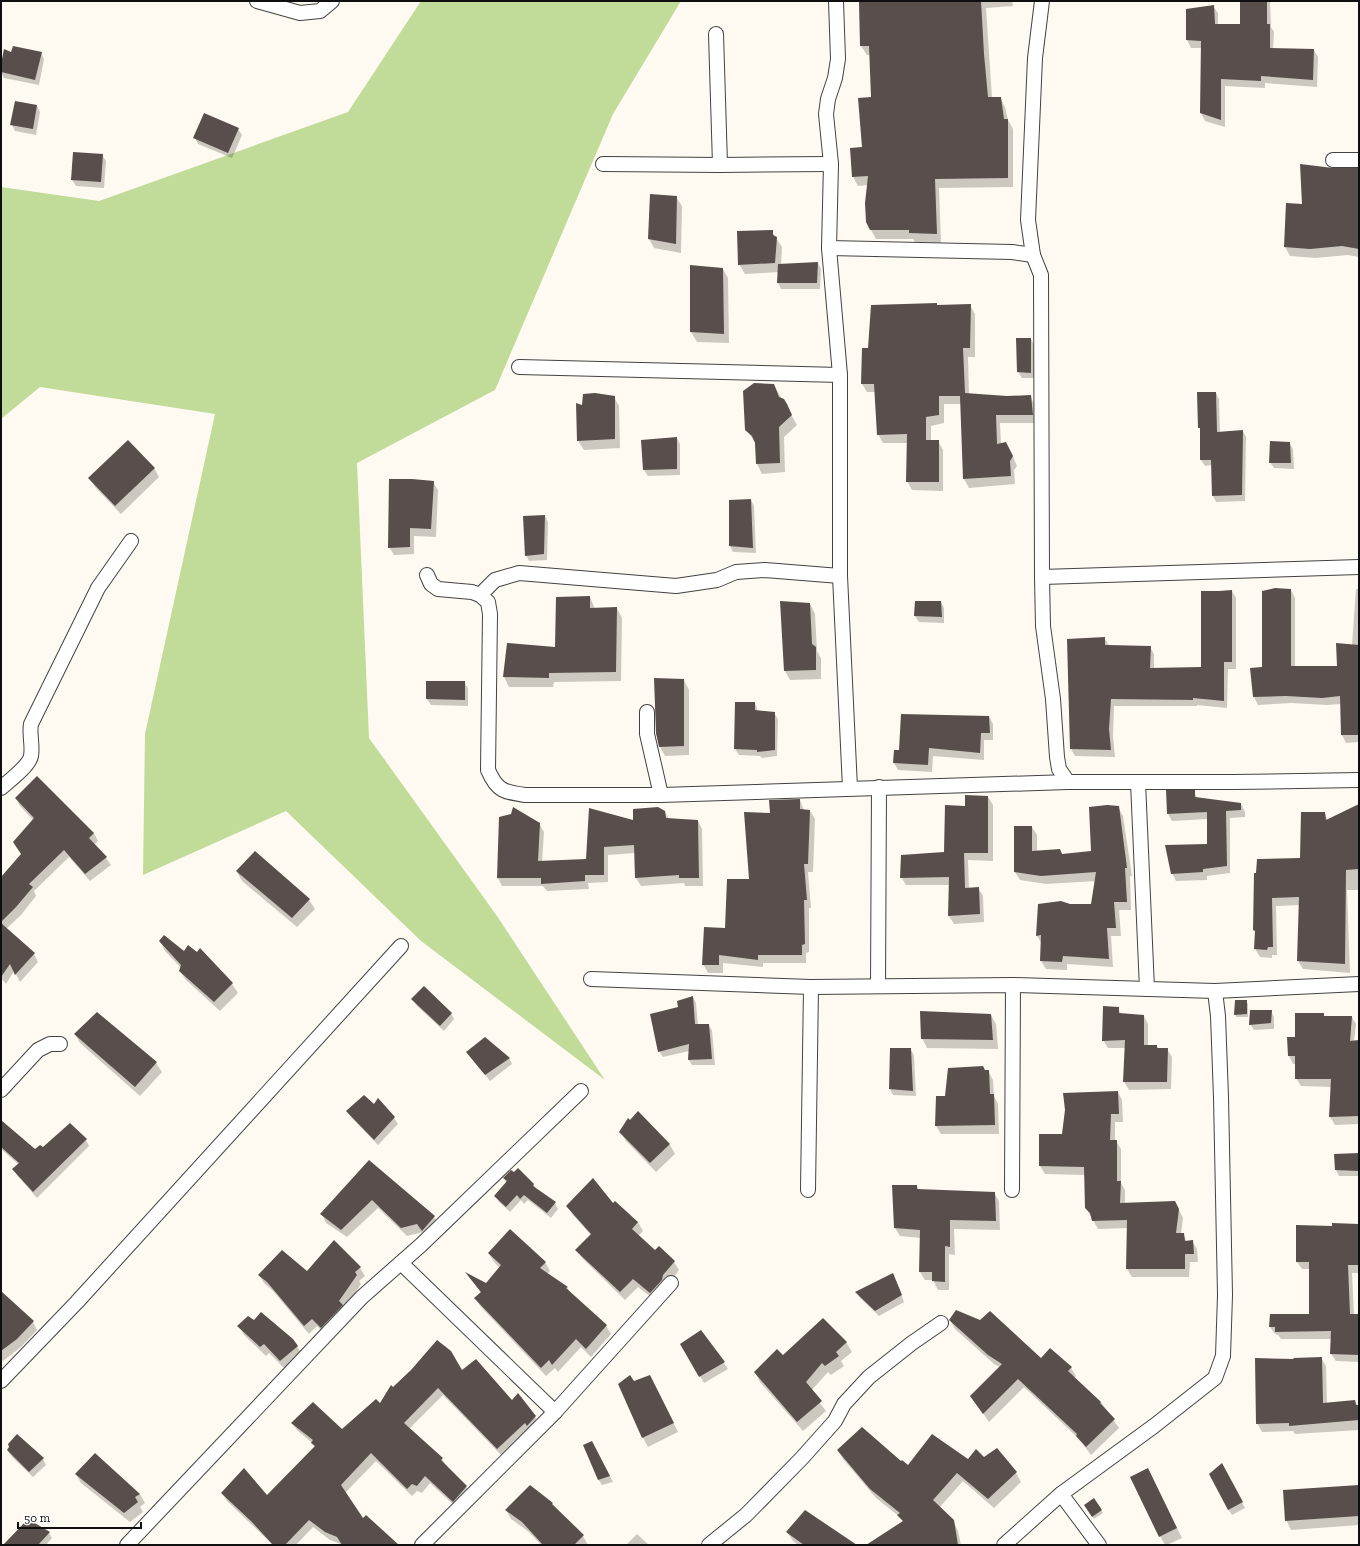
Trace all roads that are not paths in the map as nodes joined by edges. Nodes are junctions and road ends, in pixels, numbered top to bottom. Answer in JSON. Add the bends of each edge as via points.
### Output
{"nodes":[{"id":1,"x":257,"y":1,"type":"edge"},
{"id":2,"x":332,"y":1,"type":"edge"},
{"id":3,"x":836,"y":1,"type":"edge"},
{"id":4,"x":1042,"y":1,"type":"edge"},
{"id":5,"x":716,"y":34,"type":"dead end"},
{"id":6,"x":1333,"y":160,"type":"dead end"},
{"id":7,"x":1359,"y":160,"type":"edge"},
{"id":8,"x":603,"y":164,"type":"dead end"},
{"id":9,"x":831,"y":164,"type":"junction"},
{"id":10,"x":720,"y":165,"type":"junction"},
{"id":11,"x":829,"y":248,"type":"junction"},
{"id":12,"x":1033,"y":255,"type":"junction"},
{"id":13,"x":519,"y":367,"type":"dead end"},
{"id":14,"x":840,"y":375,"type":"junction"},
{"id":15,"x":131,"y":541,"type":"dead end"},
{"id":16,"x":1359,"y":568,"type":"edge"},
{"id":17,"x":427,"y":575,"type":"dead end"},
{"id":18,"x":840,"y":576,"type":"junction"},
{"id":19,"x":1042,"y":577,"type":"junction"},
{"id":20,"x":480,"y":595,"type":"junction"},
{"id":21,"x":647,"y":712,"type":"dead end"},
{"id":22,"x":1359,"y":780,"type":"edge"},
{"id":23,"x":1068,"y":782,"type":"junction"},
{"id":24,"x":1138,"y":782,"type":"junction"},
{"id":25,"x":879,"y":787,"type":"junction"},
{"id":26,"x":1,"y":788,"type":"edge"},
{"id":27,"x":850,"y":788,"type":"junction"},
{"id":28,"x":660,"y":795,"type":"junction"},
{"id":29,"x":401,"y":946,"type":"dead end"},
{"id":30,"x":591,"y":979,"type":"dead end"},
{"id":31,"x":1359,"y":984,"type":"edge"},
{"id":32,"x":1013,"y":985,"type":"junction"},
{"id":33,"x":878,"y":986,"type":"junction"},
{"id":34,"x":811,"y":987,"type":"junction"},
{"id":35,"x":1147,"y":989,"type":"junction"},
{"id":36,"x":1215,"y":991,"type":"junction"},
{"id":37,"x":60,"y":1044,"type":"dead end"},
{"id":38,"x":1,"y":1090,"type":"edge"},
{"id":39,"x":581,"y":1090,"type":"dead end"},
{"id":40,"x":808,"y":1190,"type":"dead end"},
{"id":41,"x":1012,"y":1190,"type":"dead end"},
{"id":42,"x":401,"y":1263,"type":"junction"},
{"id":43,"x":671,"y":1283,"type":"dead end"},
{"id":44,"x":941,"y":1323,"type":"dead end"},
{"id":45,"x":1,"y":1381,"type":"edge"},
{"id":46,"x":554,"y":1412,"type":"junction"},
{"id":47,"x":1061,"y":1494,"type":"junction"},
{"id":48,"x":127,"y":1545,"type":"edge"},
{"id":49,"x":422,"y":1545,"type":"edge"},
{"id":50,"x":709,"y":1545,"type":"edge"},
{"id":51,"x":1004,"y":1545,"type":"edge"},
{"id":52,"x":1099,"y":1545,"type":"edge"}],
"edges":[{"from":1,"to":2,"type":"street","via":[[300,13],[320,11]]},
{"from":3,"to":9,"type":"street","via":[[838,59],[826,114]]},
{"from":4,"to":12,"type":"street","via":[[1035,58],[1028,220]]},
{"from":5,"to":10,"type":"street"},
{"from":6,"to":7,"type":"street"},
{"from":8,"to":10,"type":"street"},
{"from":9,"to":10,"type":"street"},
{"from":9,"to":11,"type":"street"},
{"from":11,"to":12,"type":"street","via":[[1012,252]]},
{"from":11,"to":14,"type":"street"},
{"from":12,"to":19,"type":"street","via":[[1041,275]]},
{"from":13,"to":14,"type":"street"},
{"from":14,"to":18,"type":"street"},
{"from":15,"to":26,"type":"street","via":[[98,588],[31,724],[32,755],[29,762]]},
{"from":16,"to":19,"type":"street"},
{"from":17,"to":20,"type":"street","via":[[430,584],[438,589]]},
{"from":18,"to":20,"type":"street","via":[[765,570],[736,572],[717,580],[676,586],[520,573],[495,580]]},
{"from":18,"to":27,"type":"street"},
{"from":19,"to":23,"type":"street","via":[[1044,626],[1057,757],[1060,769]]},
{"from":20,"to":28,"type":"street","via":[[488,602],[490,614],[488,770],[494,783],[508,793],[525,795]]},
{"from":21,"to":28,"type":"street","via":[[647,734]]},
{"from":22,"to":24,"type":"street"},
{"from":23,"to":24,"type":"street"},
{"from":23,"to":25,"type":"street"},
{"from":24,"to":35,"type":"street"},
{"from":25,"to":27,"type":"street"},
{"from":25,"to":33,"type":"street"},
{"from":27,"to":28,"type":"street"},
{"from":29,"to":45,"type":"street","via":[[77,1302]]},
{"from":30,"to":34,"type":"street"},
{"from":31,"to":36,"type":"street"},
{"from":32,"to":33,"type":"street"},
{"from":32,"to":35,"type":"street"},
{"from":32,"to":41,"type":"street"},
{"from":33,"to":34,"type":"street"},
{"from":34,"to":40,"type":"street"},
{"from":35,"to":36,"type":"street"},
{"from":36,"to":47,"type":"street","via":[[1222,1123],[1225,1294],[1223,1356],[1215,1378]]},
{"from":37,"to":38,"type":"street","via":[[50,1044],[38,1050]]},
{"from":39,"to":42,"type":"street"},
{"from":42,"to":46,"type":"street"},
{"from":42,"to":48,"type":"street","via":[[362,1297]]},
{"from":43,"to":46,"type":"street"},
{"from":44,"to":50,"type":"street","via":[[869,1377],[844,1404],[835,1421],[802,1458],[746,1516]]},
{"from":46,"to":49,"type":"street"},
{"from":47,"to":51,"type":"street"},
{"from":47,"to":52,"type":"street"}]}
